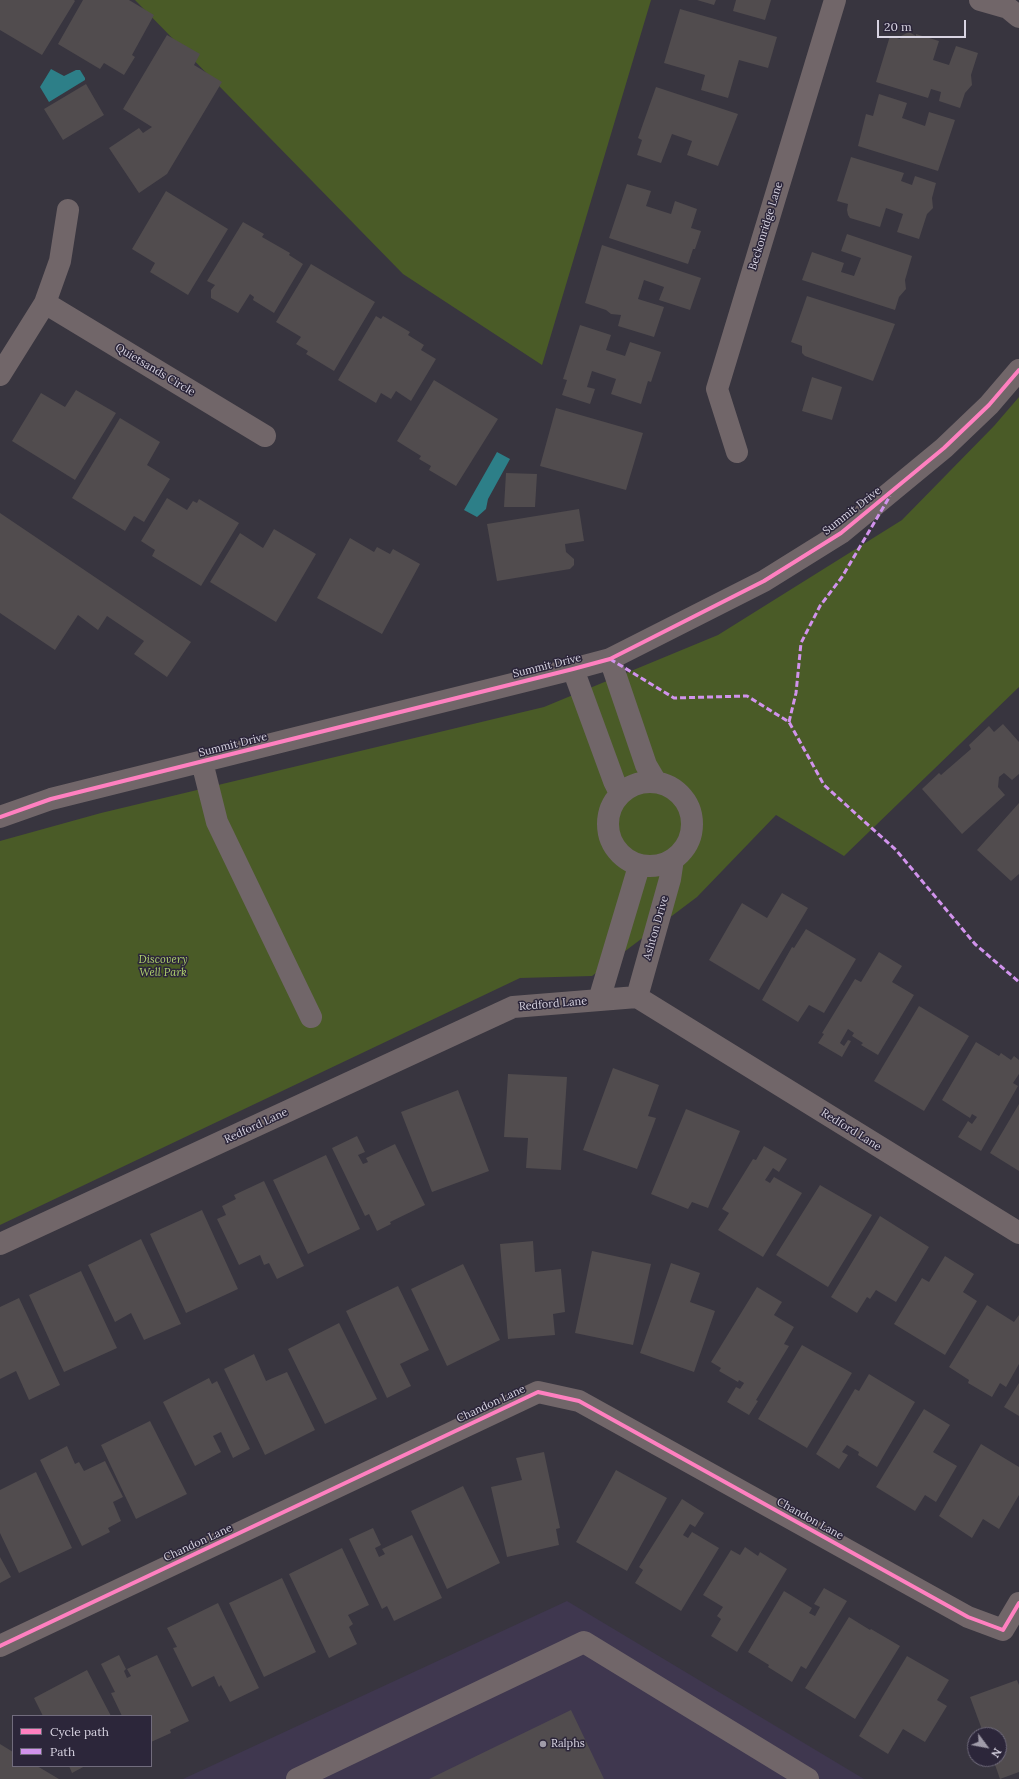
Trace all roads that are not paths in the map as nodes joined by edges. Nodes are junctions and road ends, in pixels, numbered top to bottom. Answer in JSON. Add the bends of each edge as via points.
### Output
{"nodes":[{"id":1,"x":835,"y":0,"type":"edge"},
{"id":2,"x":980,"y":0,"type":"edge"},
{"id":3,"x":1019,"y":17,"type":"edge"},
{"id":4,"x":68,"y":210,"type":"dead end"},
{"id":5,"x":45,"y":303,"type":"junction"},
{"id":6,"x":1019,"y":370,"type":"edge"},
{"id":7,"x":0,"y":375,"type":"edge"},
{"id":8,"x":265,"y":436,"type":"dead end"},
{"id":9,"x":737,"y":452,"type":"dead end"},
{"id":10,"x":610,"y":659,"type":"junction"},
{"id":11,"x":573,"y":669,"type":"junction"},
{"id":12,"x":202,"y":762,"type":"junction"},
{"id":13,"x":656,"y":782,"type":"junction"},
{"id":14,"x":620,"y":793,"type":"junction"},
{"id":15,"x":0,"y":817,"type":"edge"},
{"id":16,"x":673,"y":859,"type":"junction"},
{"id":17,"x":637,"y":864,"type":"junction"},
{"id":18,"x":636,"y":996,"type":"junction"},
{"id":19,"x":599,"y":1000,"type":"junction"},
{"id":20,"x":311,"y":1017,"type":"dead end"},
{"id":21,"x":1019,"y":1233,"type":"edge"},
{"id":22,"x":0,"y":1244,"type":"edge"},
{"id":23,"x":1019,"y":1603,"type":"edge"},
{"id":24,"x":0,"y":1646,"type":"edge"},
{"id":25,"x":297,"y":1779,"type":"edge"},
{"id":26,"x":808,"y":1779,"type":"edge"}],
"edges":[{"from":1,"to":9,"type":"street","name":"Beckonridge Lane","via":[[717,389]]},
{"from":2,"to":3,"type":"street","via":[[1008,8]]},
{"from":4,"to":5,"type":"street","via":[[60,261]]},
{"from":5,"to":7,"type":"street"},
{"from":5,"to":8,"type":"street","name":"Quietsands Circle"},
{"from":6,"to":10,"type":"street","name":"Summit Drive","via":[[944,448],[841,533],[764,581]]},
{"from":10,"to":11,"type":"street","name":"Summit Drive"},
{"from":10,"to":13,"type":"street","via":[[646,765]]},
{"from":11,"to":12,"type":"street","name":"Summit Drive"},
{"from":11,"to":14,"type":"street"},
{"from":12,"to":15,"type":"street","name":"Summit Drive","via":[[51,799]]},
{"from":12,"to":20,"type":"street","via":[[217,822]]},
{"from":13,"to":14,"type":"street","via":[[644,782]]},
{"from":13,"to":16,"type":"street","via":[[672,788],[685,799],[691,815],[691,831],[685,847]]},
{"from":14,"to":17,"type":"street","via":[[611,805],[608,834],[614,847],[624,858]]},
{"from":16,"to":17,"type":"street","via":[[656,865]]},
{"from":16,"to":18,"type":"street","name":"Ashton Drive","via":[[670,879]]},
{"from":17,"to":19,"type":"street","via":[[637,873]]},
{"from":18,"to":19,"type":"street","name":"Redford Lane"},
{"from":18,"to":21,"type":"street","name":"Redford Lane"},
{"from":19,"to":22,"type":"street","name":"Redford Lane","via":[[513,1007]]},
{"from":23,"to":24,"type":"street","name":"Chandon Lane","via":[[1003,1630],[968,1617],[579,1401],[538,1392]]},
{"from":25,"to":26,"type":"street","via":[[584,1642]]}]}
